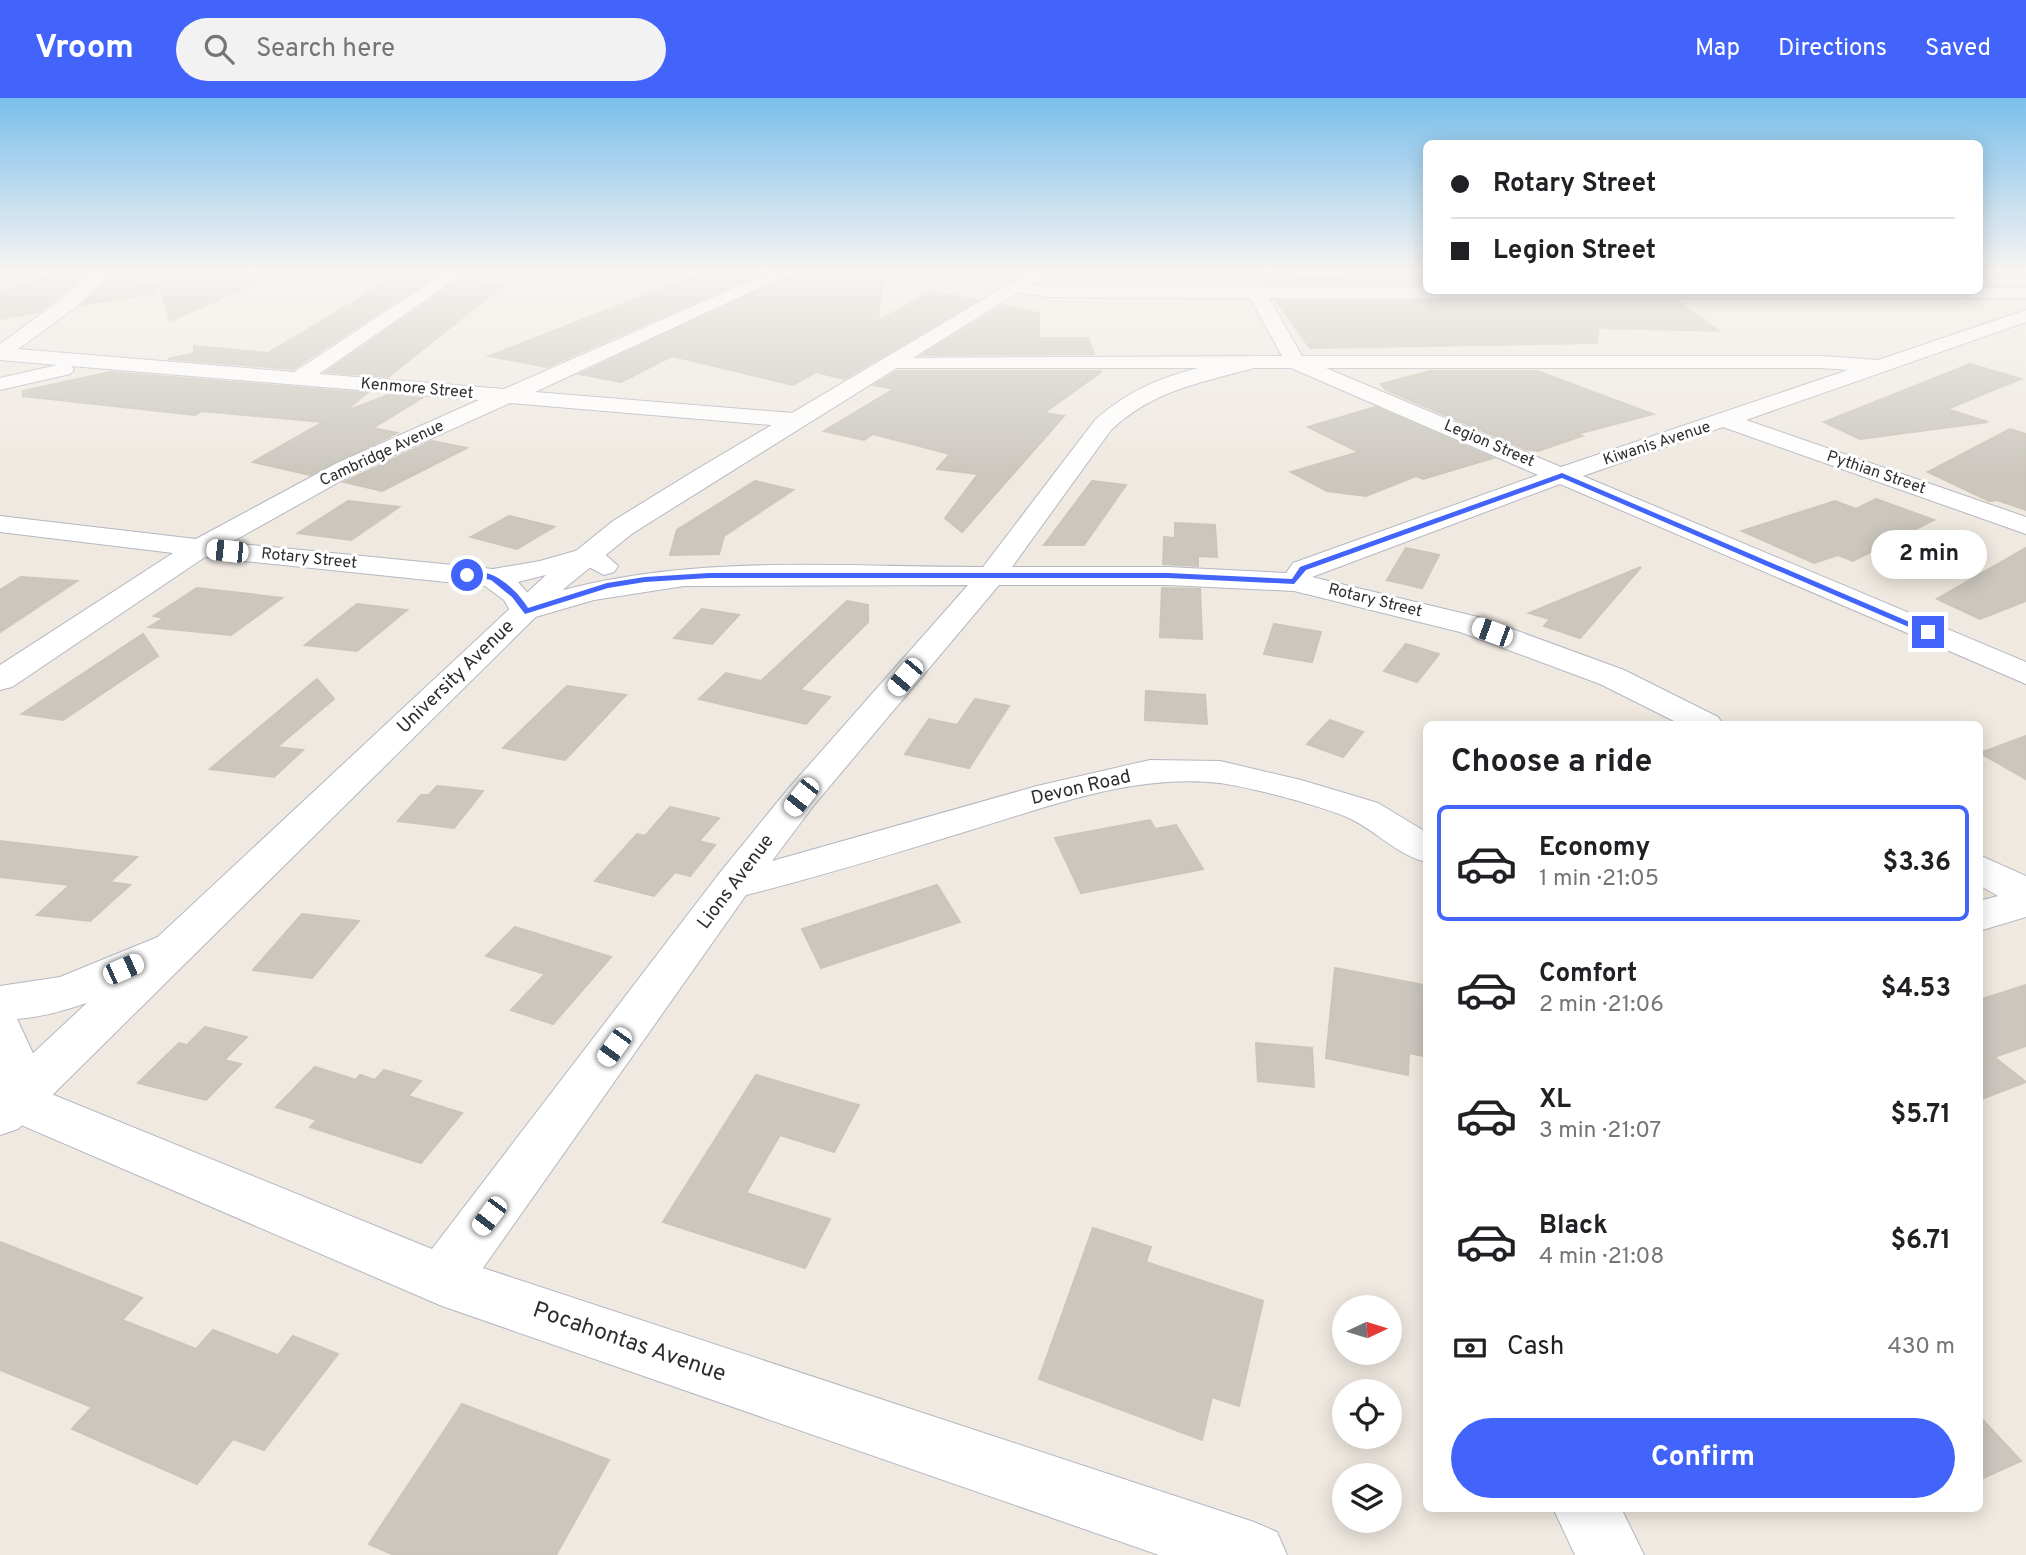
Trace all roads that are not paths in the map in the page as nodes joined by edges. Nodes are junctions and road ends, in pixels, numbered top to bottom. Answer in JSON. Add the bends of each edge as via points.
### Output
{"nodes":[{"id":1,"x":20,"y":339,"type":"edge"},
{"id":2,"x":357,"y":339,"type":"edge"},
{"id":3,"x":636,"y":339,"type":"edge"},
{"id":4,"x":934,"y":339,"type":"edge"},
{"id":5,"x":1283,"y":339,"type":"edge"},
{"id":6,"x":1959,"y":339,"type":"edge"},
{"id":7,"x":0,"y":354,"type":"edge"},
{"id":8,"x":109,"y":362,"type":"junction"},
{"id":9,"x":895,"y":362,"type":"junction"},
{"id":10,"x":1296,"y":363,"type":"junction"},
{"id":11,"x":1880,"y":366,"type":"junction"},
{"id":12,"x":1174,"y":371,"type":"junction"},
{"id":13,"x":298,"y":379,"type":"junction"},
{"id":14,"x":0,"y":384,"type":"edge"},
{"id":15,"x":506,"y":397,"type":"junction"},
{"id":16,"x":793,"y":420,"type":"junction"},
{"id":17,"x":1727,"y":421,"type":"junction"},
{"id":18,"x":1562,"y":475,"type":"junction"},
{"id":19,"x":0,"y":524,"type":"edge"},
{"id":20,"x":2026,"y":526,"type":"edge"},
{"id":21,"x":200,"y":548,"type":"junction"},
{"id":22,"x":589,"y":555,"type":"junction"},
{"id":23,"x":991,"y":576,"type":"junction"},
{"id":24,"x":493,"y":578,"type":"junction"},
{"id":25,"x":645,"y":579,"type":"junction"},
{"id":26,"x":1294,"y":582,"type":"junction"},
{"id":27,"x":525,"y":611,"type":"junction"},
{"id":28,"x":2026,"y":674,"type":"edge"},
{"id":29,"x":0,"y":680,"type":"edge"},
{"id":30,"x":1700,"y":721,"type":"edge"},
{"id":31,"x":1423,"y":847,"type":"edge"},
{"id":32,"x":1983,"y":870,"type":"edge"},
{"id":33,"x":732,"y":885,"type":"junction"},
{"id":34,"x":2026,"y":893,"type":"edge"},
{"id":35,"x":2026,"y":902,"type":"edge"},
{"id":36,"x":1983,"y":915,"type":"edge"},
{"id":37,"x":174,"y":946,"type":"junction"},
{"id":38,"x":0,"y":1003,"type":"edge"},
{"id":39,"x":0,"y":1030,"type":"edge"},
{"id":40,"x":7,"y":1108,"type":"edge"},
{"id":41,"x":442,"y":1280,"type":"junction"},
{"id":42,"x":1588,"y":1512,"type":"edge"},
{"id":43,"x":1254,"y":1555,"type":"edge"},
{"id":44,"x":1611,"y":1555,"type":"edge"}],
"edges":[{"from":1,"to":7,"type":"street"},
{"from":2,"to":13,"type":"street"},
{"from":3,"to":15,"type":"street","name":"Cambridge Avenue"},
{"from":4,"to":9,"type":"street","name":"University Avenue"},
{"from":5,"to":10,"type":"street"},
{"from":6,"to":11,"type":"street","name":"Kiwanis Avenue"},
{"from":7,"to":8,"type":"street","name":"Kenmore Street"},
{"from":8,"to":13,"type":"street","name":"Kenmore Street"},
{"from":8,"to":14,"type":"street"},
{"from":9,"to":12,"type":"street"},
{"from":9,"to":16,"type":"street","name":"University Avenue"},
{"from":10,"to":11,"type":"street","name":"Lions Avenue","via":[[1821,362]]},
{"from":10,"to":12,"type":"street","name":"Lions Avenue"},
{"from":10,"to":18,"type":"street","name":"Legion Street"},
{"from":11,"to":17,"type":"street","name":"Kiwanis Avenue"},
{"from":12,"to":23,"type":"street","name":"Lions Avenue","via":[[1121,405],[1103,425]]},
{"from":13,"to":15,"type":"street","name":"Kenmore Street"},
{"from":15,"to":16,"type":"street","name":"Kenmore Street"},
{"from":15,"to":21,"type":"street","name":"Cambridge Avenue","via":[[345,468]]},
{"from":16,"to":22,"type":"street","name":"University Avenue","via":[[623,527]]},
{"from":17,"to":18,"type":"street","name":"Kiwanis Avenue"},
{"from":17,"to":20,"type":"street","name":"Pythian Street"},
{"from":18,"to":26,"type":"street","name":"Kiwanis Avenue","via":[[1303,569]]},
{"from":18,"to":28,"type":"street","name":"Legion Street"},
{"from":19,"to":21,"type":"street","name":"Rotary Street"},
{"from":21,"to":24,"type":"street","name":"Rotary Street"},
{"from":21,"to":29,"type":"street","name":"Cambridge Avenue"},
{"from":22,"to":24,"type":"street","name":"Rotary Street"},
{"from":22,"to":25,"type":"street","name":"Rotary Street","via":[[601,565]]},
{"from":22,"to":27,"type":"street","name":"University Avenue"},
{"from":23,"to":25,"type":"street","name":"Rotary Street"},
{"from":23,"to":26,"type":"street","name":"Rotary Street","via":[[1168,576]]},
{"from":23,"to":33,"type":"street","name":"Lions Avenue","via":[[801,797]]},
{"from":24,"to":27,"type":"street","via":[[516,595]]},
{"from":25,"to":27,"type":"street","name":"Rotary Street"},
{"from":26,"to":30,"type":"street","name":"Rotary Street","via":[[1471,625],[1612,677]]},
{"from":27,"to":37,"type":"street","name":"University Avenue"},
{"from":31,"to":33,"type":"street","name":"Devon Road","via":[[1365,811],[1288,788],[1220,772],[1150,771],[1050,794]]},
{"from":32,"to":34,"type":"street"},
{"from":33,"to":41,"type":"street","name":"Lions Avenue"},
{"from":35,"to":36,"type":"street"},
{"from":37,"to":38,"type":"street","via":[[71,990],[21,1003]]},
{"from":37,"to":40,"type":"street","name":"University Avenue"},
{"from":39,"to":40,"type":"street","via":[[13,1062]]},
{"from":40,"to":41,"type":"street","name":"Pocahontas Avenue"},
{"from":41,"to":43,"type":"street","name":"Pocahontas Avenue"},
{"from":42,"to":44,"type":"street"}]}
